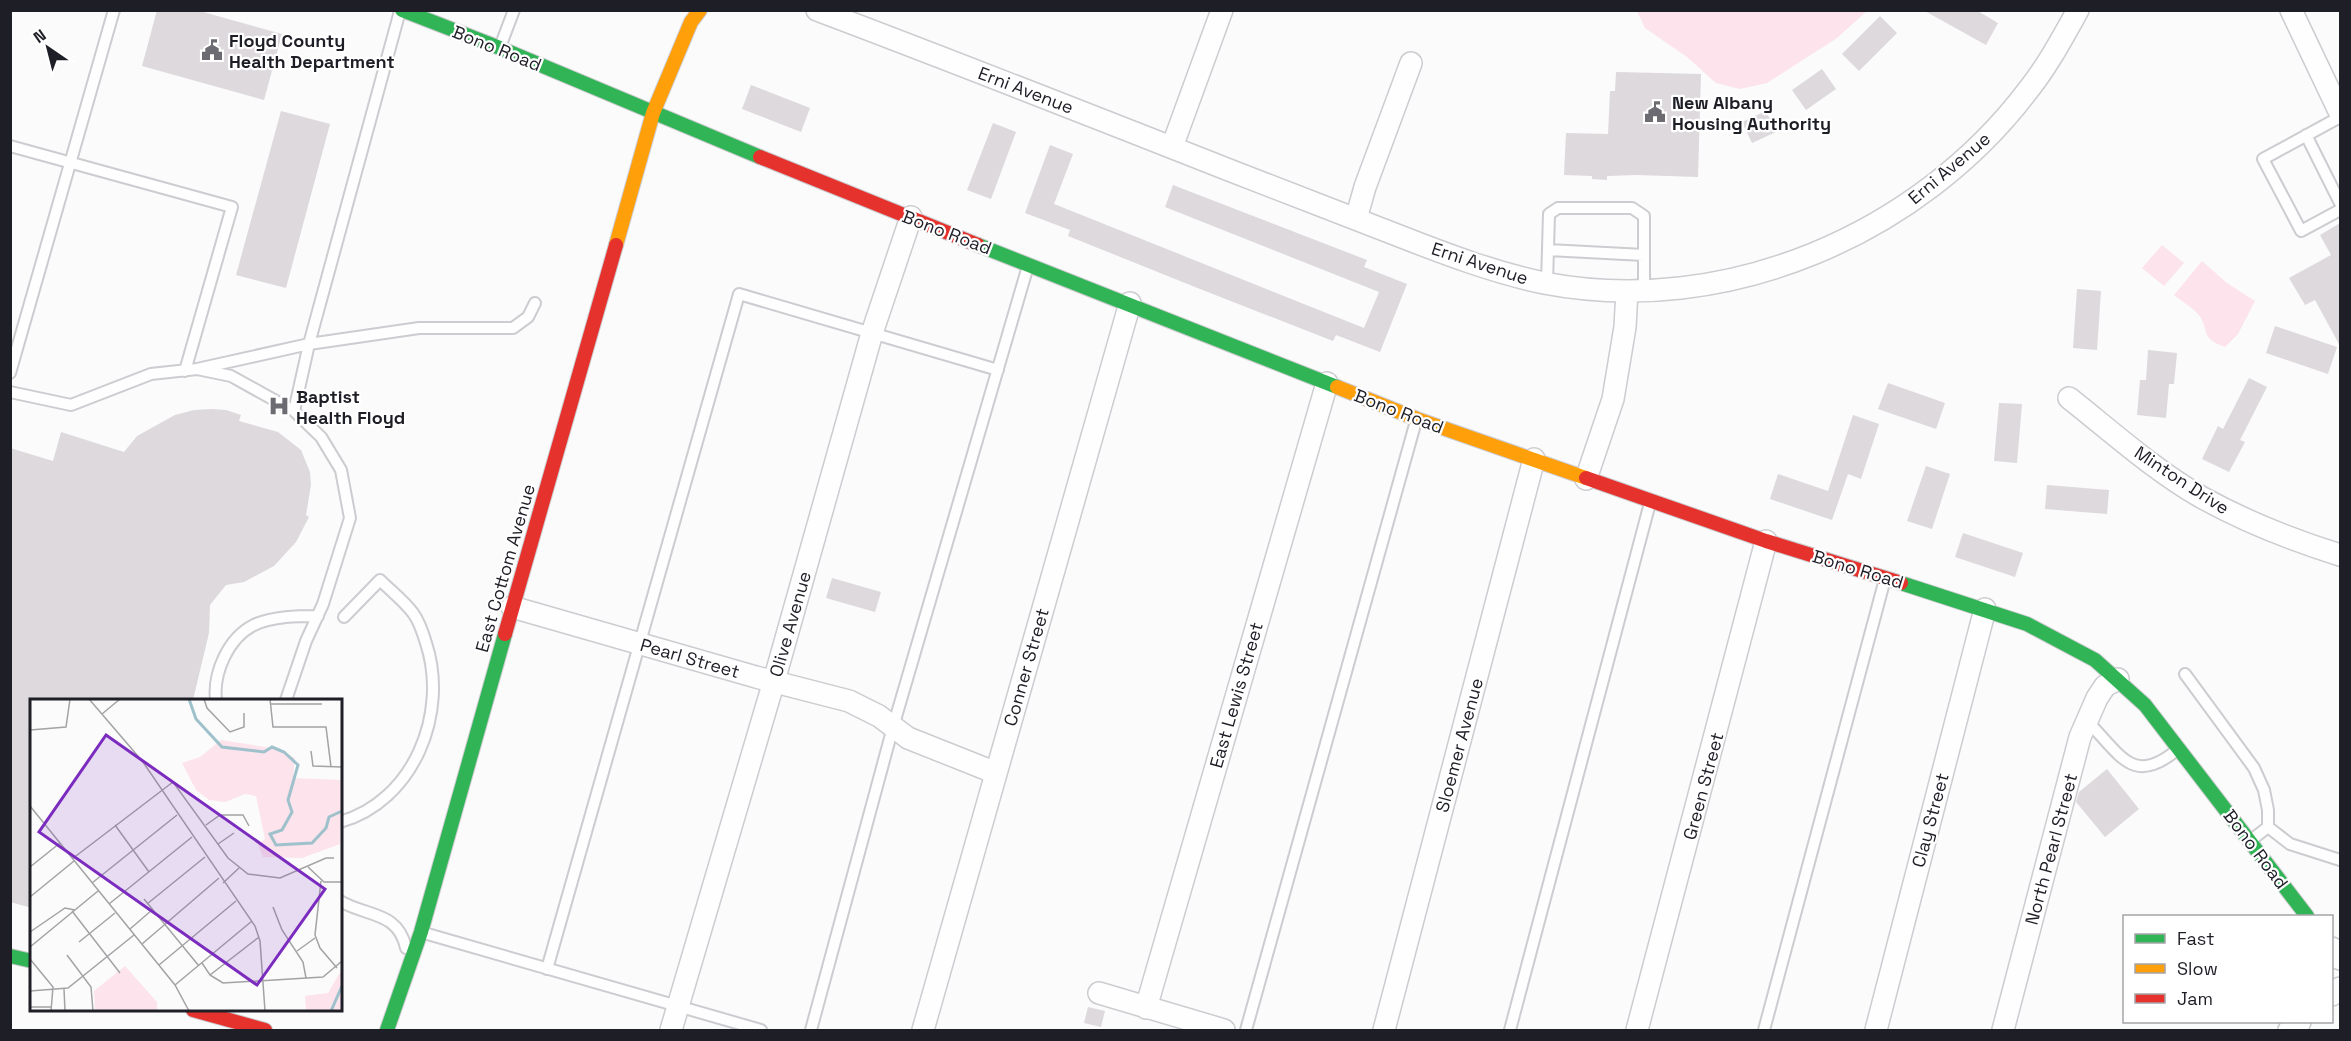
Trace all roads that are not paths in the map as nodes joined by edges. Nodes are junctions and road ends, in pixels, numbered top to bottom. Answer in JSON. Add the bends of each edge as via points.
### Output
{"nodes":[{"id":1,"x":114,"y":10,"type":"edge"},
{"id":2,"x":401,"y":10,"type":"edge"},
{"id":3,"x":514,"y":10,"type":"edge"},
{"id":4,"x":700,"y":10,"type":"edge"},
{"id":5,"x":817,"y":10,"type":"edge"},
{"id":6,"x":1222,"y":10,"type":"edge"},
{"id":7,"x":2078,"y":10,"type":"edge"},
{"id":8,"x":2291,"y":10,"type":"edge"},
{"id":9,"x":500,"y":48,"type":"junction"},
{"id":10,"x":1411,"y":63,"type":"dead end"},
{"id":11,"x":2340,"y":112,"type":"edge"},
{"id":12,"x":652,"y":113,"type":"junction"},
{"id":13,"x":2340,"y":117,"type":"edge"},
{"id":14,"x":2306,"y":135,"type":"junction"},
{"id":15,"x":10,"y":146,"type":"edge"},
{"id":16,"x":1172,"y":147,"type":"junction"},
{"id":17,"x":71,"y":162,"type":"junction"},
{"id":18,"x":2340,"y":202,"type":"edge"},
{"id":19,"x":2340,"y":210,"type":"edge"},
{"id":20,"x":911,"y":218,"type":"junction"},
{"id":21,"x":1356,"y":219,"type":"junction"},
{"id":22,"x":1548,"y":250,"type":"junction"},
{"id":23,"x":1644,"y":255,"type":"junction"},
{"id":24,"x":1029,"y":264,"type":"junction"},
{"id":25,"x":1547,"y":283,"type":"junction"},
{"id":26,"x":1635,"y":291,"type":"junction"},
{"id":27,"x":536,"y":303,"type":"dead end"},
{"id":28,"x":1130,"y":303,"type":"junction"},
{"id":29,"x":872,"y":333,"type":"junction"},
{"id":30,"x":309,"y":344,"type":"junction"},
{"id":31,"x":197,"y":369,"type":"junction"},
{"id":32,"x":998,"y":370,"type":"junction"},
{"id":33,"x":185,"y":371,"type":"junction"},
{"id":34,"x":10,"y":373,"type":"edge"},
{"id":35,"x":1327,"y":382,"type":"junction"},
{"id":36,"x":10,"y":392,"type":"edge"},
{"id":37,"x":2069,"y":398,"type":"dead end"},
{"id":38,"x":294,"y":411,"type":"junction"},
{"id":39,"x":1417,"y":418,"type":"junction"},
{"id":40,"x":1534,"y":459,"type":"junction"},
{"id":41,"x":1586,"y":479,"type":"junction"},
{"id":42,"x":1650,"y":501,"type":"junction"},
{"id":43,"x":1766,"y":541,"type":"junction"},
{"id":44,"x":2340,"y":555,"type":"edge"},
{"id":45,"x":1885,"y":578,"type":"junction"},
{"id":46,"x":512,"y":607,"type":"junction"},
{"id":47,"x":1985,"y":609,"type":"junction"},
{"id":48,"x":318,"y":616,"type":"junction"},
{"id":49,"x":344,"y":617,"type":"dead end"},
{"id":50,"x":639,"y":644,"type":"junction"},
{"id":51,"x":2185,"y":674,"type":"dead end"},
{"id":52,"x":2118,"y":679,"type":"junction"},
{"id":53,"x":774,"y":681,"type":"junction"},
{"id":54,"x":216,"y":699,"type":"edge"},
{"id":55,"x":286,"y":699,"type":"edge"},
{"id":56,"x":2088,"y":722,"type":"junction"},
{"id":57,"x":893,"y":727,"type":"junction"},
{"id":58,"x":2180,"y":748,"type":"junction"},
{"id":59,"x":996,"y":773,"type":"junction"},
{"id":60,"x":342,"y":821,"type":"edge"},
{"id":61,"x":2268,"y":827,"type":"junction"},
{"id":62,"x":2250,"y":842,"type":"junction"},
{"id":63,"x":2340,"y":860,"type":"edge"},
{"id":64,"x":342,"y":902,"type":"edge"},
{"id":65,"x":2306,"y":915,"type":"edge"},
{"id":66,"x":421,"y":932,"type":"junction"},
{"id":67,"x":10,"y":956,"type":"edge"},
{"id":68,"x":30,"y":961,"type":"edge"},
{"id":69,"x":409,"y":962,"type":"junction"},
{"id":70,"x":547,"y":969,"type":"junction"},
{"id":71,"x":1099,"y":993,"type":"dead end"},
{"id":72,"x":678,"y":1008,"type":"junction"},
{"id":73,"x":1146,"y":1008,"type":"junction"},
{"id":74,"x":201,"y":1018,"type":"edge"},
{"id":75,"x":1213,"y":1029,"type":"edge"},
{"id":76,"x":265,"y":1030,"type":"edge"},
{"id":77,"x":387,"y":1030,"type":"edge"},
{"id":78,"x":672,"y":1030,"type":"edge"},
{"id":79,"x":761,"y":1030,"type":"edge"},
{"id":80,"x":810,"y":1030,"type":"edge"},
{"id":81,"x":923,"y":1030,"type":"edge"},
{"id":82,"x":1246,"y":1030,"type":"edge"},
{"id":83,"x":1384,"y":1030,"type":"edge"},
{"id":84,"x":1510,"y":1030,"type":"edge"},
{"id":85,"x":1637,"y":1030,"type":"edge"},
{"id":86,"x":1764,"y":1030,"type":"edge"},
{"id":87,"x":1876,"y":1030,"type":"edge"},
{"id":88,"x":2003,"y":1030,"type":"edge"}],
"edges":[{"from":1,"to":17,"type":"lane"},
{"from":2,"to":9,"type":"street","name":"Bono Road"},
{"from":2,"to":30,"type":"lane"},
{"from":3,"to":9,"type":"lane"},
{"from":4,"to":12,"type":"street","via":[[691,22]]},
{"from":5,"to":16,"type":"street","name":"Erni Avenue"},
{"from":6,"to":16,"type":"street"},
{"from":7,"to":26,"type":"street","name":"Erni Avenue","via":[[2041,73],[2001,122],[1963,159],[1889,215],[1815,254],[1759,274],[1690,288]]},
{"from":8,"to":11,"type":"street"},
{"from":9,"to":12,"type":"street","name":"Bono Road"},
{"from":10,"to":21,"type":"street"},
{"from":12,"to":20,"type":"street","name":"Bono Road"},
{"from":12,"to":46,"type":"street","name":"East Cottom Avenue"},
{"from":13,"to":14,"type":"lane"},
{"from":14,"to":18,"type":"lane"},
{"from":14,"to":19,"type":"lane","via":[[2263,159],[2301,231]]},
{"from":15,"to":17,"type":"lane"},
{"from":16,"to":21,"type":"street","name":"Erni Avenue"},
{"from":17,"to":33,"type":"lane","via":[[232,207]]},
{"from":17,"to":34,"type":"lane"},
{"from":20,"to":24,"type":"street","name":"Bono Road"},
{"from":20,"to":29,"type":"street","name":"Olive Avenue"},
{"from":21,"to":25,"type":"street","name":"Erni Avenue","via":[[1444,253]]},
{"from":22,"to":23,"type":"lane"},
{"from":22,"to":23,"type":"lane","via":[[1549,214],[1558,208],[1632,208],[1644,216]]},
{"from":22,"to":25,"type":"lane"},
{"from":23,"to":26,"type":"lane"},
{"from":24,"to":28,"type":"street","name":"Bono Road"},
{"from":24,"to":32,"type":"lane"},
{"from":25,"to":26,"type":"street","name":"Erni Avenue"},
{"from":26,"to":41,"type":"street","via":[[1613,399]]},
{"from":27,"to":30,"type":"lane","via":[[528,317],[513,328],[419,328]]},
{"from":28,"to":35,"type":"street","name":"Bono Road"},
{"from":28,"to":59,"type":"street","name":"Conner Street"},
{"from":29,"to":32,"type":"lane"},
{"from":29,"to":50,"type":"lane","via":[[739,294]]},
{"from":29,"to":53,"type":"street","name":"Olive Avenue"},
{"from":30,"to":31,"type":"lane"},
{"from":30,"to":38,"type":"lane"},
{"from":31,"to":33,"type":"lane"},
{"from":31,"to":38,"type":"lane","via":[[231,376]]},
{"from":32,"to":57,"type":"lane"},
{"from":33,"to":36,"type":"lane","via":[[151,374],[71,405]]},
{"from":35,"to":39,"type":"street","name":"Bono Road"},
{"from":35,"to":73,"type":"street","name":"East Lewis Street"},
{"from":37,"to":44,"type":"street","name":"Minton Drive","via":[[2199,496],[2263,528]]},
{"from":38,"to":48,"type":"lane","via":[[321,436],[341,470],[350,518]]},
{"from":39,"to":40,"type":"street","name":"Bono Road"},
{"from":39,"to":82,"type":"lane"},
{"from":40,"to":41,"type":"street","name":"Bono Road"},
{"from":40,"to":83,"type":"street","name":"Sloemer Avenue"},
{"from":41,"to":42,"type":"street","name":"Bono Road"},
{"from":42,"to":43,"type":"street","name":"Bono Road"},
{"from":42,"to":84,"type":"lane"},
{"from":43,"to":45,"type":"street","name":"Bono Road"},
{"from":43,"to":85,"type":"street","name":"Green Street"},
{"from":45,"to":47,"type":"street","name":"Bono Road"},
{"from":45,"to":86,"type":"lane"},
{"from":46,"to":50,"type":"street","name":"Pearl Street"},
{"from":46,"to":66,"type":"street","name":"East Cottom Avenue"},
{"from":47,"to":52,"type":"street","name":"Bono Road","via":[[2082,651]]},
{"from":47,"to":87,"type":"street","name":"Clay Street"},
{"from":48,"to":54,"type":"lane","via":[[290,616],[255,625],[238,636],[216,679]]},
{"from":48,"to":55,"type":"lane"},
{"from":49,"to":60,"type":"lane","via":[[380,580],[413,613],[431,658],[435,694],[430,728],[394,792],[360,816]]},
{"from":50,"to":53,"type":"street","name":"Pearl Street"},
{"from":50,"to":70,"type":"lane"},
{"from":51,"to":61,"type":"lane","via":[[2254,768],[2264,790]]},
{"from":52,"to":56,"type":"street","name":"North Pearl Street","via":[[2105,686]]},
{"from":52,"to":58,"type":"street","name":"Bono Road"},
{"from":53,"to":57,"type":"street","name":"Pearl Street","via":[[849,701]]},
{"from":53,"to":72,"type":"street","name":"Olive Avenue"},
{"from":56,"to":58,"type":"lane","via":[[2132,765],[2157,765]]},
{"from":56,"to":88,"type":"street","name":"North Pearl Street","via":[[2080,737]]},
{"from":57,"to":59,"type":"street","name":"Pearl Street","via":[[908,738]]},
{"from":57,"to":80,"type":"lane"},
{"from":58,"to":62,"type":"street","name":"Bono Road"},
{"from":59,"to":81,"type":"street","name":"Conner Street"},
{"from":61,"to":62,"type":"lane"},
{"from":61,"to":63,"type":"lane","via":[[2290,843]]},
{"from":62,"to":65,"type":"street","name":"Bono Road"},
{"from":64,"to":69,"type":"lane","via":[[394,924],[404,936]]},
{"from":66,"to":69,"type":"street","name":"East Cottom Avenue"},
{"from":66,"to":70,"type":"lane"},
{"from":67,"to":68,"type":"street"},
{"from":69,"to":77,"type":"street","name":"East Cottom Avenue"},
{"from":70,"to":72,"type":"lane"},
{"from":71,"to":73,"type":"street"},
{"from":72,"to":78,"type":"street","name":"Olive Avenue"},
{"from":72,"to":79,"type":"lane"},
{"from":73,"to":75,"type":"street"},
{"from":74,"to":76,"type":"street"}]}
